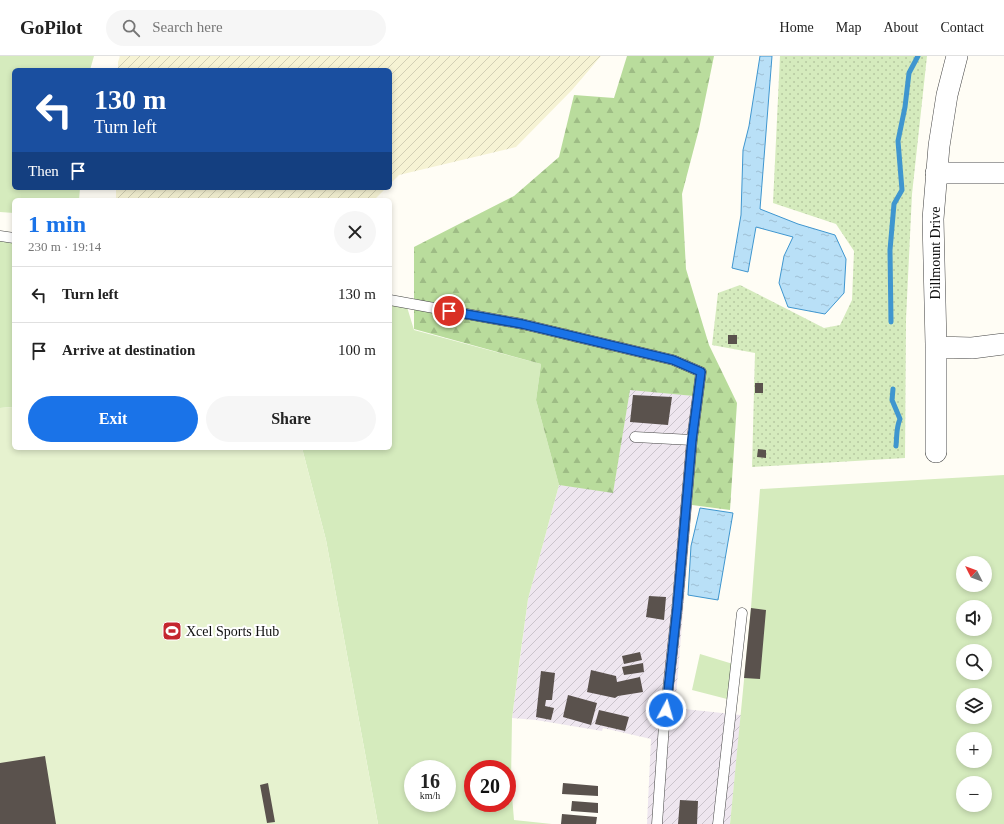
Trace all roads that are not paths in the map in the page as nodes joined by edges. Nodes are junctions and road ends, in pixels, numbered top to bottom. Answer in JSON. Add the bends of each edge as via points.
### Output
{"nodes":[{"id":1,"x":957,"y":56,"type":"edge"},
{"id":2,"x":936,"y":173,"type":"junction"},
{"id":3,"x":1004,"y":173,"type":"edge"},
{"id":4,"x":0,"y":236,"type":"edge"},
{"id":5,"x":12,"y":238,"type":"edge"},
{"id":6,"x":392,"y":300,"type":"edge"},
{"id":7,"x":1004,"y":344,"type":"edge"},
{"id":8,"x":936,"y":347,"type":"junction"},
{"id":9,"x":635,"y":437,"type":"dead end"},
{"id":10,"x":692,"y":440,"type":"junction"},
{"id":11,"x":936,"y":452,"type":"dead end"},
{"id":12,"x":742,"y":613,"type":"dead end"},
{"id":13,"x":657,"y":824,"type":"edge"},
{"id":14,"x":718,"y":824,"type":"edge"}],
"edges":[{"from":1,"to":2,"type":"street","name":"Dillmount Drive","via":[[947,95]]},
{"from":2,"to":3,"type":"street"},
{"from":2,"to":8,"type":"street","name":"Dillmount Drive","via":[[933,219]]},
{"from":4,"to":5,"type":"lane"},
{"from":6,"to":10,"type":"lane","via":[[522,324],[673,360],[701,372]]},
{"from":7,"to":8,"type":"street","via":[[972,348]]},
{"from":8,"to":11,"type":"street","name":"Dillmount Drive"},
{"from":9,"to":10,"type":"lane"},
{"from":10,"to":13,"type":"lane","via":[[664,725]]},
{"from":12,"to":14,"type":"lane"}]}
